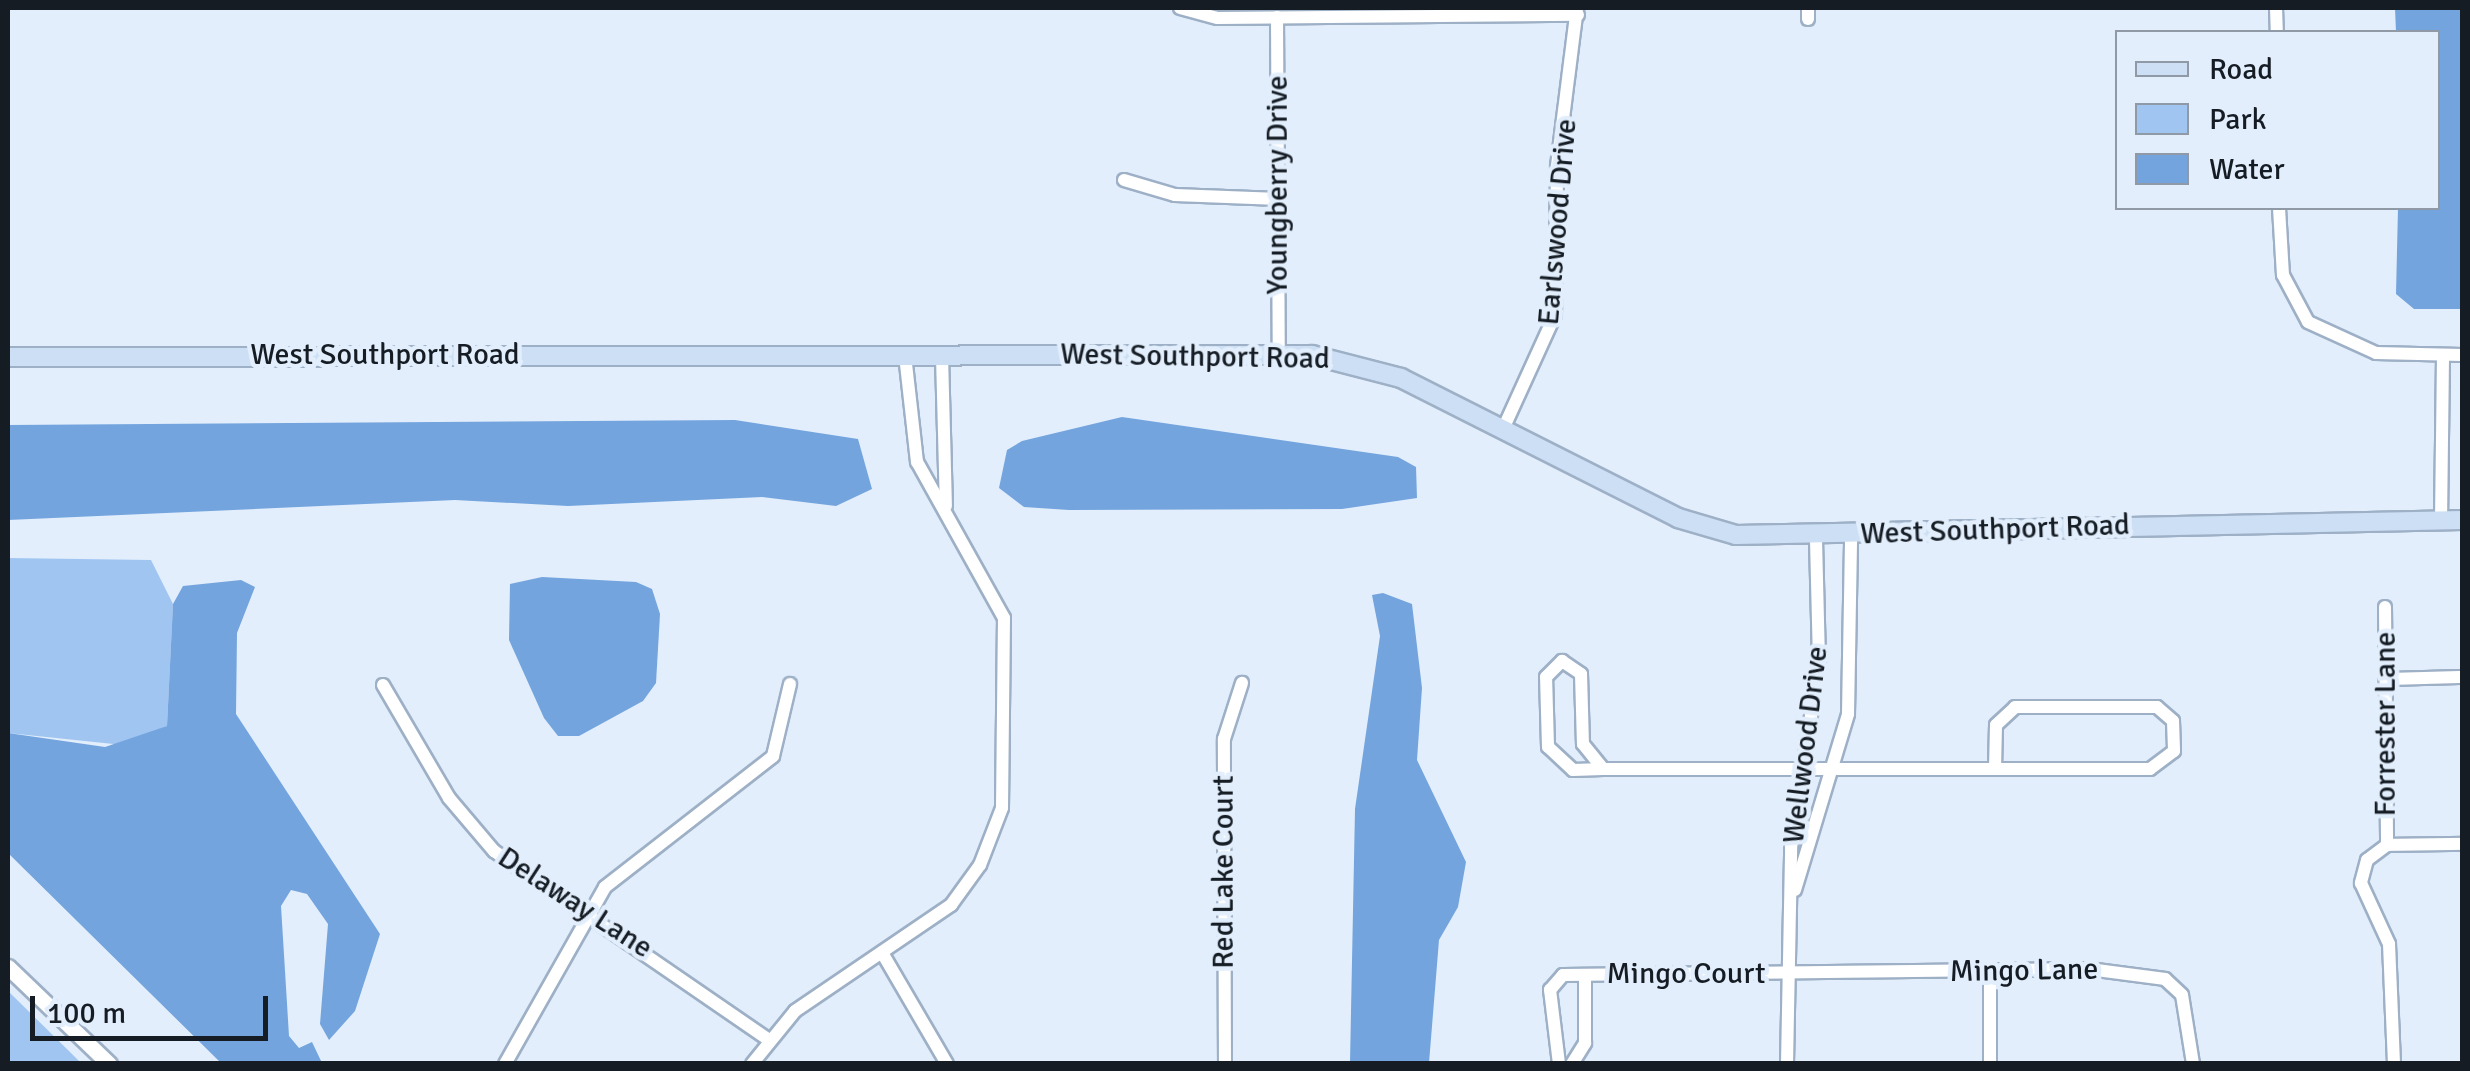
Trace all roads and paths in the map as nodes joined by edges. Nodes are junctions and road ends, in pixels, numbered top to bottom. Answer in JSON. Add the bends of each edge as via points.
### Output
{"nodes":[{"id":1,"x":1180,"y":8,"type":"edge"},
{"id":2,"x":1578,"y":11,"type":"edge"},
{"id":3,"x":1277,"y":17,"type":"junction"},
{"id":4,"x":1124,"y":180,"type":"dead end"},
{"id":5,"x":1279,"y":199,"type":"junction"},
{"id":6,"x":2278,"y":210,"type":"edge"},
{"id":7,"x":1279,"y":354,"type":"junction"},
{"id":8,"x":905,"y":355,"type":"junction"},
{"id":9,"x":2443,"y":355,"type":"junction"},
{"id":10,"x":2462,"y":355,"type":"edge"},
{"id":11,"x":942,"y":356,"type":"junction"},
{"id":12,"x":8,"y":357,"type":"edge"},
{"id":13,"x":1504,"y":427,"type":"junction"},
{"id":14,"x":946,"y":509,"type":"junction"},
{"id":15,"x":2462,"y":520,"type":"edge"},
{"id":16,"x":2441,"y":521,"type":"junction"},
{"id":17,"x":1851,"y":536,"type":"junction"},
{"id":18,"x":1816,"y":538,"type":"junction"},
{"id":19,"x":2385,"y":607,"type":"dead end"},
{"id":20,"x":2462,"y":677,"type":"edge"},
{"id":21,"x":2386,"y":679,"type":"junction"},
{"id":22,"x":790,"y":684,"type":"dead end"},
{"id":23,"x":1242,"y":684,"type":"dead end"},
{"id":24,"x":383,"y":685,"type":"dead end"},
{"id":25,"x":1603,"y":768,"type":"junction"},
{"id":26,"x":1995,"y":768,"type":"junction"},
{"id":27,"x":1836,"y":769,"type":"junction"},
{"id":28,"x":1804,"y":770,"type":"junction"},
{"id":29,"x":2462,"y":844,"type":"edge"},
{"id":30,"x":2386,"y":846,"type":"junction"},
{"id":31,"x":1793,"y":892,"type":"junction"},
{"id":32,"x":587,"y":912,"type":"junction"},
{"id":33,"x":884,"y":956,"type":"junction"},
{"id":34,"x":8,"y":967,"type":"edge"},
{"id":35,"x":1990,"y":971,"type":"junction"},
{"id":36,"x":1585,"y":974,"type":"junction"},
{"id":37,"x":1787,"y":974,"type":"junction"},
{"id":38,"x":768,"y":1039,"type":"junction"},
{"id":39,"x":108,"y":1064,"type":"edge"},
{"id":40,"x":505,"y":1064,"type":"edge"},
{"id":41,"x":752,"y":1064,"type":"edge"},
{"id":42,"x":946,"y":1064,"type":"edge"},
{"id":43,"x":1225,"y":1064,"type":"edge"},
{"id":44,"x":1559,"y":1064,"type":"edge"},
{"id":45,"x":1572,"y":1064,"type":"edge"},
{"id":46,"x":1788,"y":1064,"type":"edge"},
{"id":47,"x":1990,"y":1064,"type":"edge"},
{"id":48,"x":2193,"y":1064,"type":"edge"},
{"id":49,"x":2394,"y":1064,"type":"edge"}],
"edges":[{"from":1,"to":3,"type":"street"},
{"from":2,"to":3,"type":"street"},
{"from":2,"to":13,"type":"street","name":"Earlswood Drive","via":[[1557,166],[1555,315]]},
{"from":3,"to":5,"type":"street","name":"Youngberry Drive"},
{"from":4,"to":5,"type":"street","via":[[1186,196]]},
{"from":5,"to":7,"type":"street","name":"Youngberry Drive"},
{"from":6,"to":9,"type":"street","via":[[2283,275],[2308,322],[2376,353]]},
{"from":7,"to":11,"type":"main road","name":"West Southport Road"},
{"from":7,"to":13,"type":"main road","name":"West Southport Road","via":[[1371,366]]},
{"from":8,"to":11,"type":"main road","name":"West Southport Road"},
{"from":8,"to":12,"type":"main road","name":"West Southport Road"},
{"from":8,"to":14,"type":"street","via":[[910,440]]},
{"from":9,"to":10,"type":"street"},
{"from":9,"to":16,"type":"street"},
{"from":11,"to":14,"type":"street"},
{"from":13,"to":18,"type":"main road","name":"West Southport Road","via":[[1678,518],[1736,536]]},
{"from":14,"to":33,"type":"street","via":[[1004,618],[1006,789],[964,890]]},
{"from":15,"to":16,"type":"main road","name":"West Southport Road"},
{"from":16,"to":17,"type":"main road","name":"West Southport Road","via":[[2007,525]]},
{"from":17,"to":18,"type":"main road","name":"West Southport Road"},
{"from":17,"to":27,"type":"street","name":"Wellwood Drive","via":[[1851,689]]},
{"from":18,"to":28,"type":"street","name":"Wellwood Drive","via":[[1819,662]]},
{"from":19,"to":21,"type":"street","name":"Forrester Lane"},
{"from":20,"to":21,"type":"street"},
{"from":21,"to":30,"type":"street","name":"Forrester Lane"},
{"from":22,"to":32,"type":"street","via":[[785,730],[763,769],[642,849]]},
{"from":23,"to":43,"type":"street","name":"Red Lake Court","via":[[1224,739]]},
{"from":24,"to":32,"type":"street","name":"Delaway Lane","via":[[475,832]]},
{"from":25,"to":25,"type":"street","via":[[1583,744],[1582,674],[1571,663],[1554,665],[1548,747],[1573,770]]},
{"from":25,"to":28,"type":"street"},
{"from":26,"to":26,"type":"street","via":[[2157,768],[2174,751],[2175,726],[2157,707],[2015,707],[1996,724]]},
{"from":26,"to":27,"type":"street"},
{"from":27,"to":28,"type":"street"},
{"from":27,"to":31,"type":"street","name":"Wellwood Drive"},
{"from":28,"to":31,"type":"street","name":"Wellwood Drive"},
{"from":29,"to":30,"type":"street"},
{"from":30,"to":49,"type":"street","name":"Forrester Lane","via":[[2368,860],[2361,883],[2389,944]]},
{"from":31,"to":37,"type":"street","name":"Wellwood Drive"},
{"from":32,"to":38,"type":"street","name":"Delaway Lane"},
{"from":32,"to":40,"type":"street"},
{"from":33,"to":38,"type":"street","via":[[812,998]]},
{"from":33,"to":42,"type":"street"},
{"from":34,"to":39,"type":"street"},
{"from":35,"to":37,"type":"street","name":"Mingo Lane"},
{"from":35,"to":47,"type":"street"},
{"from":35,"to":48,"type":"street","name":"Mingo Lane","via":[[2165,979],[2193,1020]]},
{"from":36,"to":37,"type":"street","name":"Mingo Court"},
{"from":36,"to":44,"type":"street","name":"Mingo Court","via":[[1551,984],[1550,1050]]},
{"from":36,"to":45,"type":"street","name":"Mingo Court","via":[[1585,1043]]},
{"from":37,"to":46,"type":"street","name":"Wellwood Drive"},
{"from":38,"to":41,"type":"street"}]}
